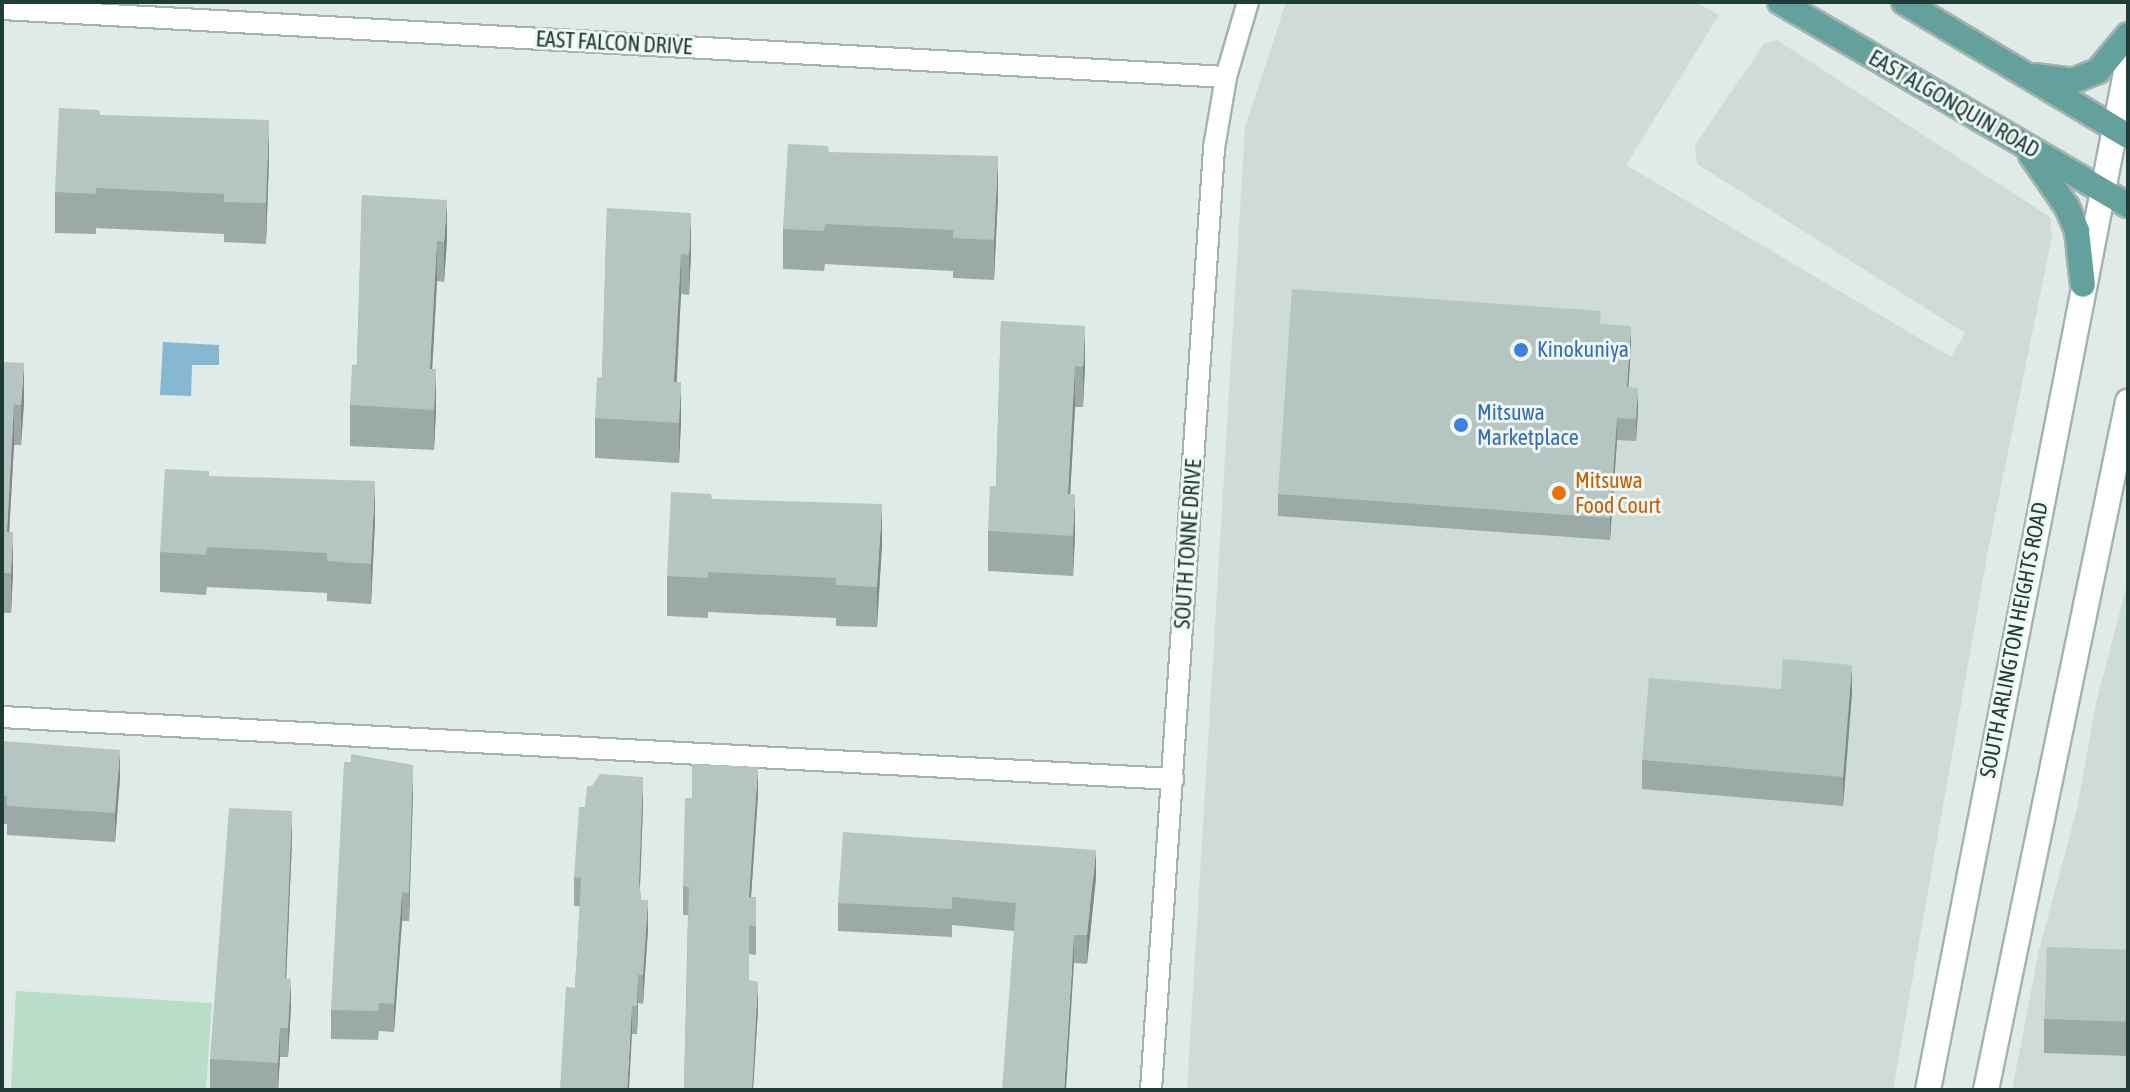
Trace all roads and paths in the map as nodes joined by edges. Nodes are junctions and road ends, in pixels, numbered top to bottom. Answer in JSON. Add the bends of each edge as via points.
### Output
{"nodes":[{"id":1,"x":1248,"y":2,"type":"edge"},
{"id":2,"x":1780,"y":2,"type":"edge"},
{"id":3,"x":1904,"y":2,"type":"edge"},
{"id":4,"x":2,"y":9,"type":"edge"},
{"id":5,"x":2128,"y":35,"type":"edge"},
{"id":6,"x":2128,"y":62,"type":"edge"},
{"id":7,"x":2025,"y":74,"type":"junction"},
{"id":8,"x":1226,"y":77,"type":"junction"},
{"id":9,"x":2121,"y":132,"type":"edge"},
{"id":10,"x":2012,"y":136,"type":"junction"},
{"id":11,"x":2105,"y":191,"type":"junction"},
{"id":12,"x":2128,"y":205,"type":"edge"},
{"id":13,"x":2083,"y":285,"type":"junction"},
{"id":14,"x":2128,"y":402,"type":"edge"},
{"id":15,"x":2,"y":717,"type":"edge"},
{"id":16,"x":1173,"y":779,"type":"junction"},
{"id":17,"x":1151,"y":1090,"type":"edge"},
{"id":18,"x":1928,"y":1090,"type":"edge"},
{"id":19,"x":1986,"y":1090,"type":"edge"}],
"edges":[{"from":1,"to":8,"type":"street","name":"SOUTH TONNE DRIVE"},
{"from":2,"to":10,"type":"main road","name":"EAST ALGONQUIN ROAD"},
{"from":3,"to":7,"type":"main road"},
{"from":4,"to":8,"type":"street","name":"EAST FALCON DRIVE"},
{"from":5,"to":7,"type":"main road","via":[[2098,71],[2073,81]]},
{"from":6,"to":9,"type":"main road","name":"SOUTH ARLINGTON HEIGHTS ROAD"},
{"from":7,"to":9,"type":"main road"},
{"from":8,"to":16,"type":"street","name":"SOUTH TONNE DRIVE","via":[[1214,148]]},
{"from":9,"to":11,"type":"main road","name":"SOUTH ARLINGTON HEIGHTS ROAD"},
{"from":10,"to":11,"type":"main road","name":"EAST ALGONQUIN ROAD"},
{"from":10,"to":13,"type":"main road","via":[[2045,168],[2067,207],[2077,231]]},
{"from":11,"to":12,"type":"main road","name":"EAST ALGONQUIN ROAD"},
{"from":11,"to":13,"type":"main road","name":"SOUTH ARLINGTON HEIGHTS ROAD"},
{"from":13,"to":18,"type":"main road","name":"SOUTH ARLINGTON HEIGHTS ROAD"},
{"from":14,"to":19,"type":"main road"},
{"from":15,"to":16,"type":"street"},
{"from":16,"to":17,"type":"street","name":"SOUTH TONNE DRIVE"}]}
